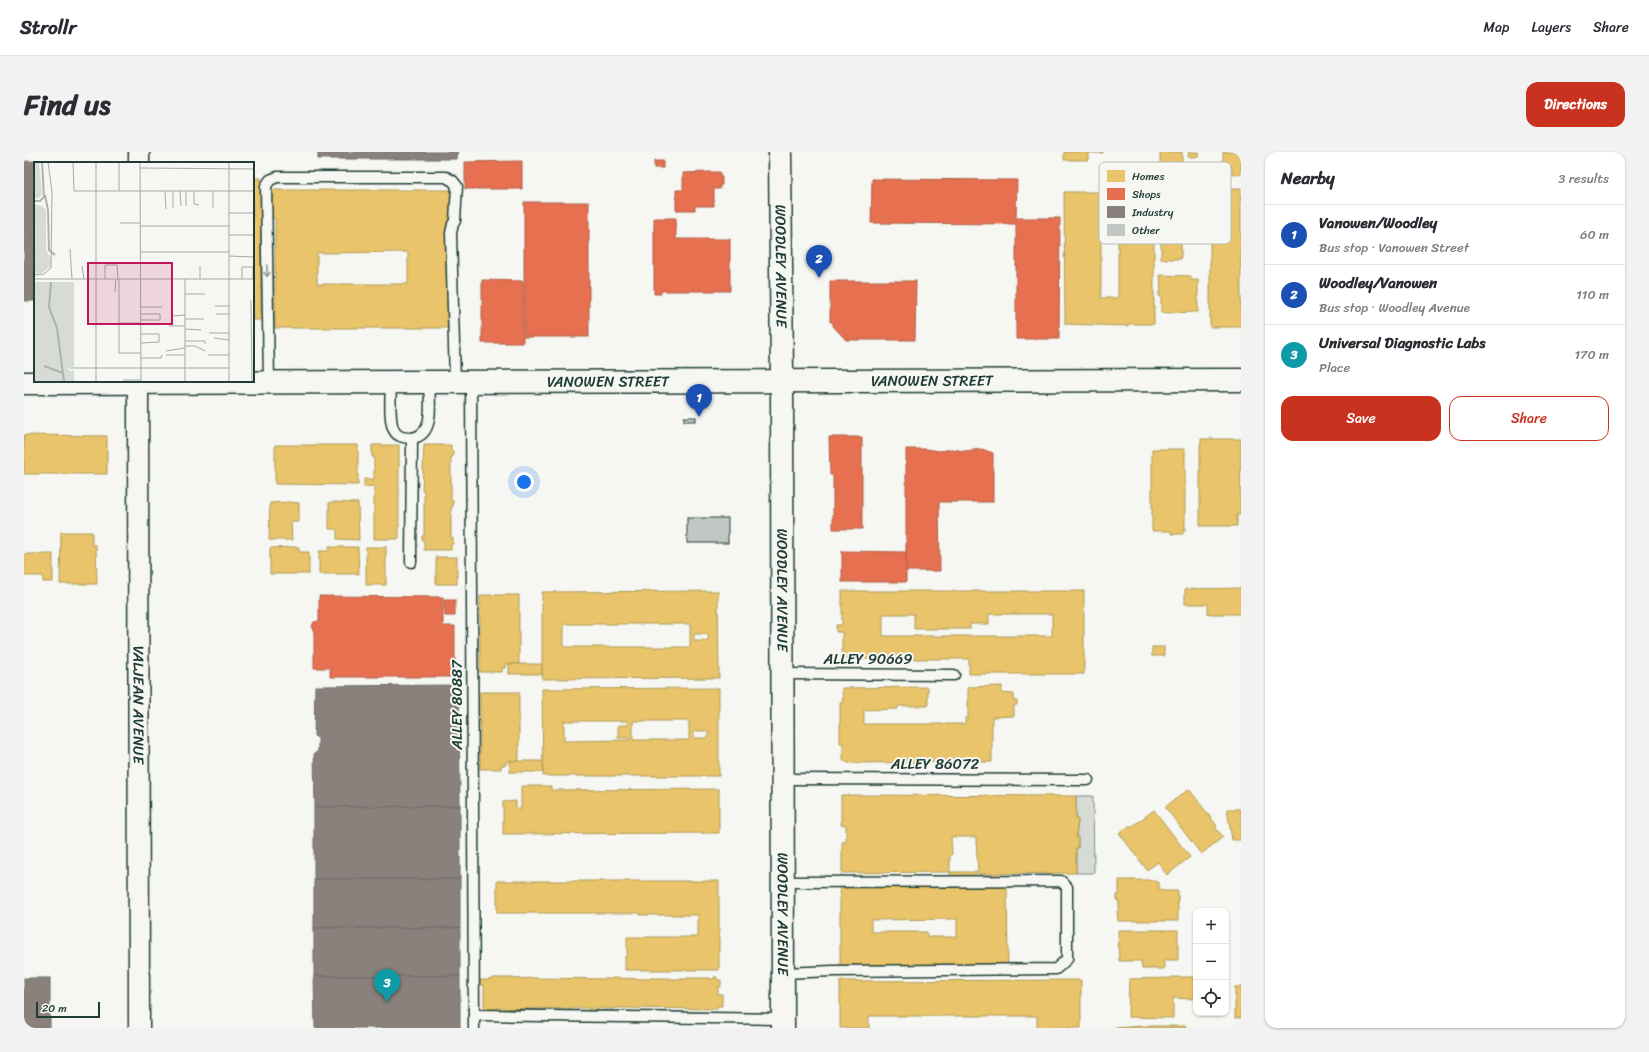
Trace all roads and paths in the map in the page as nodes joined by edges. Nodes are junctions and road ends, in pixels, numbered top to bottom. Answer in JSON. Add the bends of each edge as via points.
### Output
{"nodes":[{"id":1,"x":780,"y":152,"type":"edge"},
{"id":2,"x":782,"y":380,"type":"junction"},
{"id":3,"x":1241,"y":380,"type":"edge"},
{"id":4,"x":81,"y":382,"type":"edge"},
{"id":5,"x":138,"y":382,"type":"edge"},
{"id":6,"x":204,"y":382,"type":"edge"},
{"id":7,"x":391,"y":382,"type":"junction"},
{"id":8,"x":429,"y":382,"type":"junction"},
{"id":9,"x":463,"y":382,"type":"junction"},
{"id":10,"x":24,"y":383,"type":"edge"},
{"id":11,"x":269,"y":383,"type":"junction"},
{"id":12,"x":412,"y":438,"type":"junction"},
{"id":13,"x":412,"y":562,"type":"dead end"},
{"id":14,"x":782,"y":674,"type":"junction"},
{"id":15,"x":954,"y":675,"type":"dead end"},
{"id":16,"x":783,"y":779,"type":"junction"},
{"id":17,"x":1088,"y":780,"type":"dead end"},
{"id":18,"x":783,"y":882,"type":"junction"},
{"id":19,"x":783,"y":973,"type":"junction"},
{"id":20,"x":474,"y":1015,"type":"junction"},
{"id":21,"x":783,"y":1023,"type":"edge"},
{"id":22,"x":139,"y":1028,"type":"edge"},
{"id":23,"x":474,"y":1028,"type":"edge"}],
"edges":[{"from":1,"to":2,"type":"main road","name":"WOODLEY AVENUE"},
{"from":2,"to":3,"type":"main road","name":"VANOWEN STREET"},
{"from":2,"to":9,"type":"main road","name":"VANOWEN STREET"},
{"from":2,"to":14,"type":"main road","name":"WOODLEY AVENUE"},
{"from":4,"to":10,"type":"main road","name":"VANOWEN STREET"},
{"from":5,"to":22,"type":"street","name":"VALJEAN AVENUE"},
{"from":6,"to":11,"type":"main road","name":"VANOWEN STREET"},
{"from":7,"to":8,"type":"main road","name":"VANOWEN STREET"},
{"from":7,"to":11,"type":"main road","name":"VANOWEN STREET"},
{"from":7,"to":12,"type":"lane","via":[[392,423],[395,432],[403,438]]},
{"from":8,"to":9,"type":"main road","name":"VANOWEN STREET"},
{"from":8,"to":12,"type":"lane","via":[[429,422],[426,431],[419,437]]},
{"from":9,"to":11,"type":"lane","name":"ALLEY 80887","one_way":true,"via":[[451,233],[455,221],[457,186],[453,181],[446,177],[277,177],[270,180],[266,186]]},
{"from":9,"to":20,"type":"lane","name":"ALLEY 80887"},
{"from":12,"to":13,"type":"lane"},
{"from":14,"to":15,"type":"lane","name":"ALLEY 90669"},
{"from":14,"to":16,"type":"main road","name":"WOODLEY AVENUE"},
{"from":16,"to":17,"type":"lane","name":"ALLEY 86072"},
{"from":16,"to":18,"type":"main road","name":"WOODLEY AVENUE"},
{"from":18,"to":19,"type":"main road","name":"WOODLEY AVENUE"},
{"from":18,"to":19,"type":"lane","via":[[1061,880],[1067,887],[1067,959],[1056,969],[833,970]]},
{"from":19,"to":21,"type":"main road","name":"WOODLEY AVENUE"},
{"from":20,"to":21,"type":"lane"},
{"from":20,"to":23,"type":"lane","name":"ALLEY 80887"}]}
